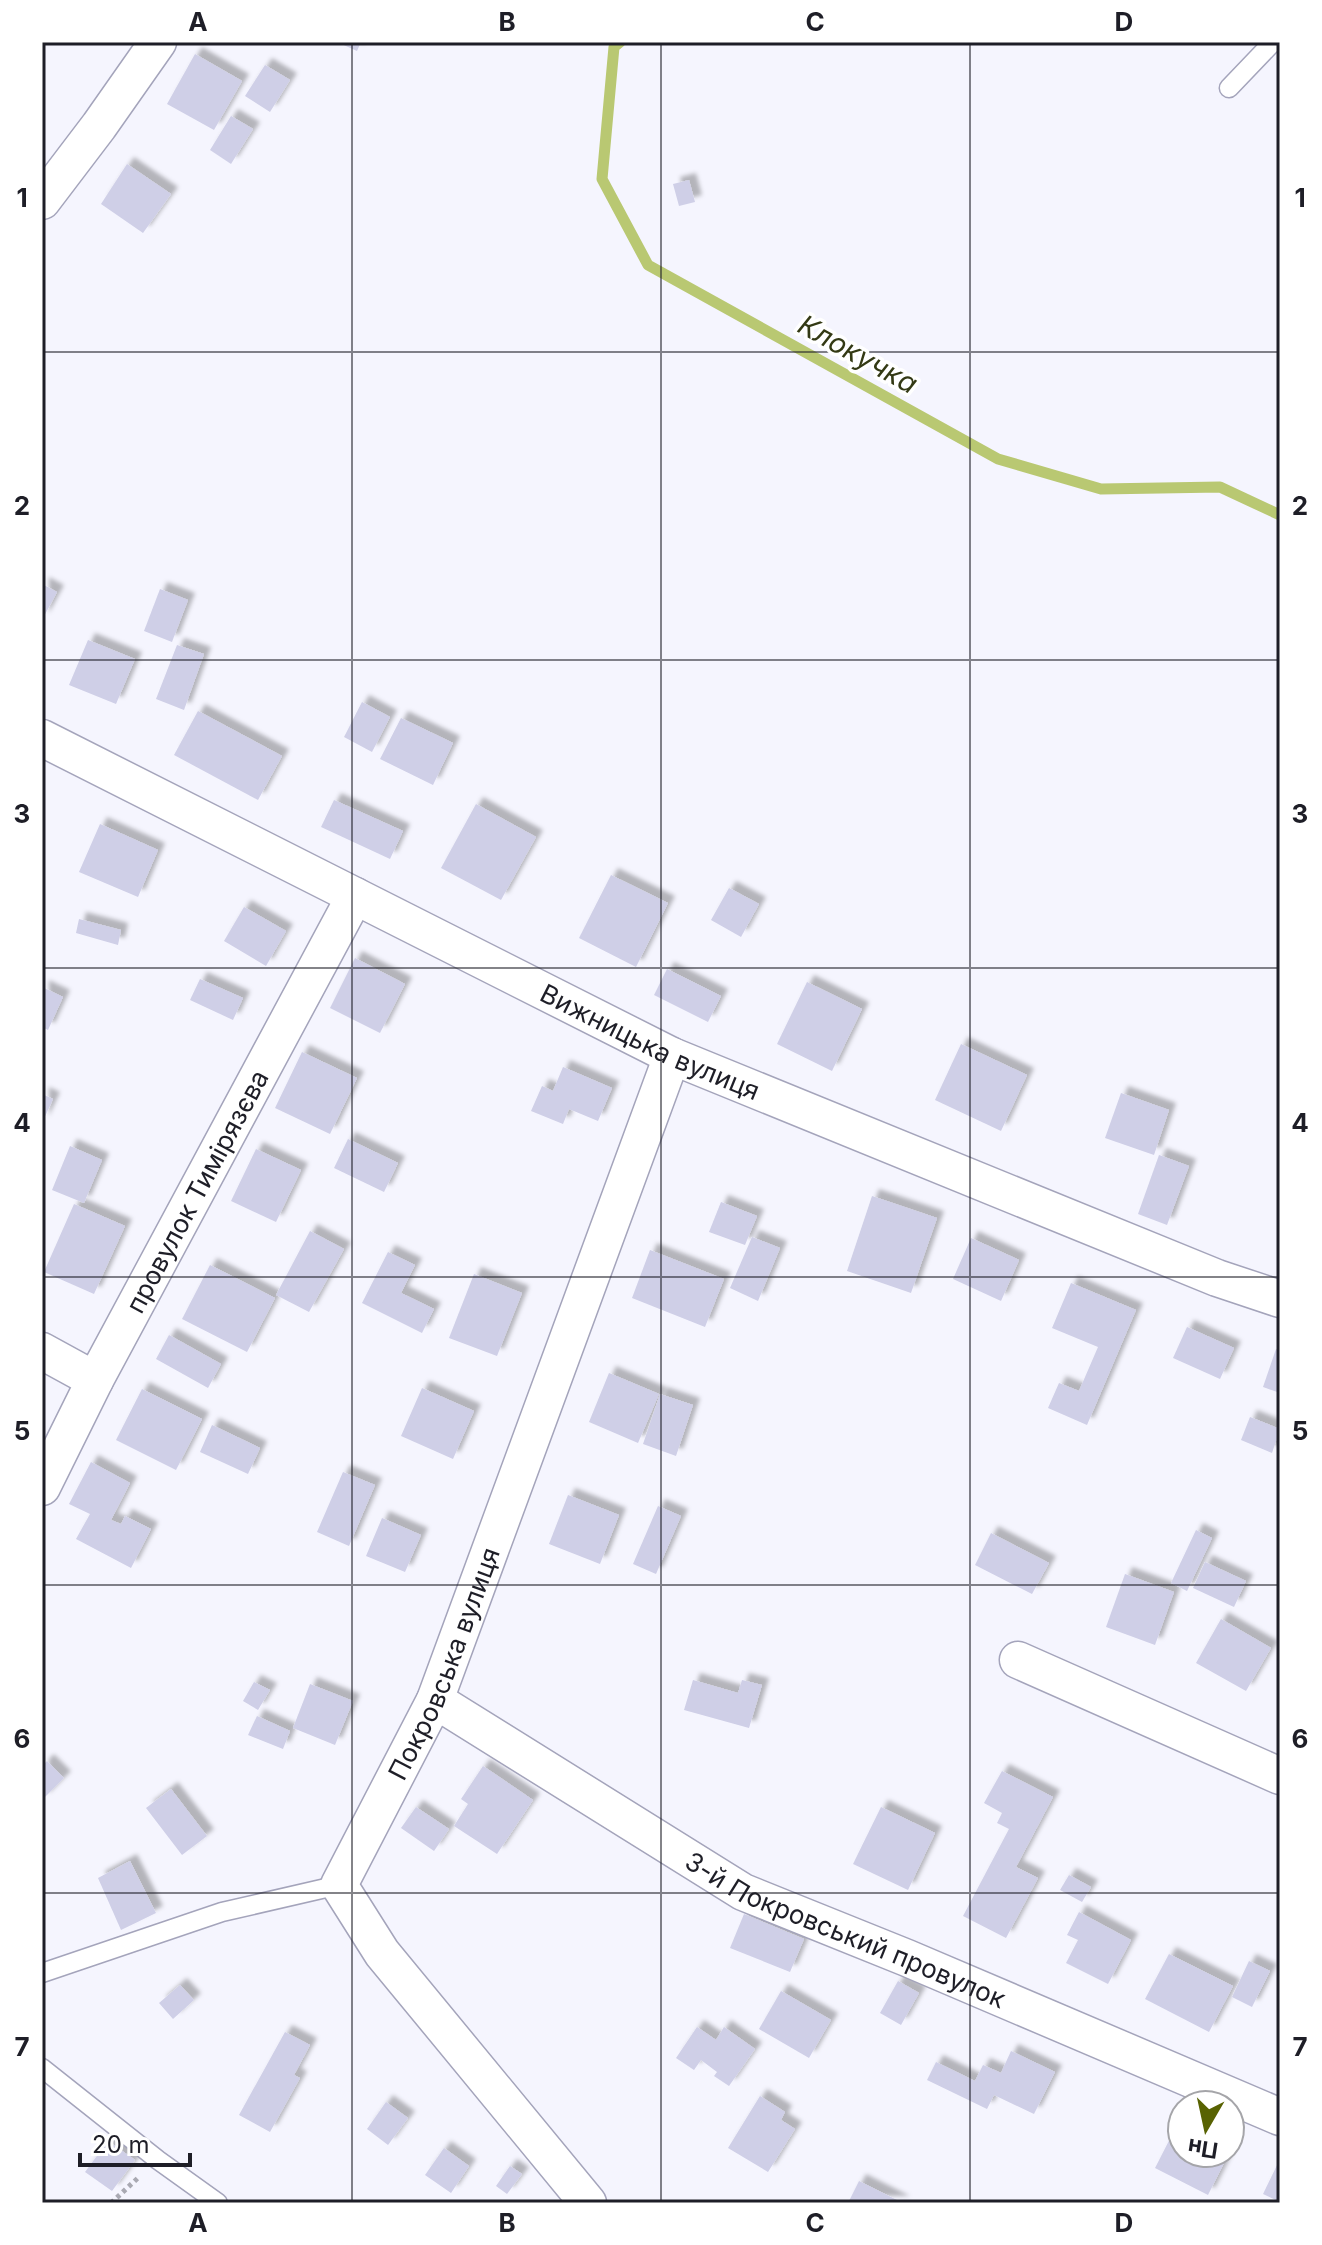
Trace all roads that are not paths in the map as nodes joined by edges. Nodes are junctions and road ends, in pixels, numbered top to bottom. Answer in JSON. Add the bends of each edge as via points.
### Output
{"nodes":[{"id":1,"x":158,"y":42,"type":"edge"},
{"id":2,"x":1273,"y":42,"type":"edge"},
{"id":3,"x":1229,"y":88,"type":"dead end"},
{"id":4,"x":42,"y":201,"type":"edge"},
{"id":5,"x":42,"y":738,"type":"edge"},
{"id":6,"x":355,"y":896,"type":"junction"},
{"id":7,"x":672,"y":1056,"type":"junction"},
{"id":8,"x":1280,"y":1299,"type":"edge"},
{"id":9,"x":42,"y":1351,"type":"edge"},
{"id":10,"x":95,"y":1380,"type":"junction"},
{"id":11,"x":42,"y":1487,"type":"edge"},
{"id":12,"x":1018,"y":1660,"type":"dead end"},
{"id":13,"x":435,"y":1700,"type":"junction"},
{"id":14,"x":1280,"y":1776,"type":"edge"},
{"id":15,"x":339,"y":1885,"type":"junction"},
{"id":16,"x":42,"y":1973,"type":"edge"},
{"id":17,"x":42,"y":2068,"type":"edge"},
{"id":18,"x":1280,"y":2117,"type":"edge"},
{"id":19,"x":218,"y":2203,"type":"edge"},
{"id":20,"x":588,"y":2203,"type":"edge"}],
"edges":[{"from":1,"to":4,"type":"street"},
{"from":2,"to":3,"type":"lane"},
{"from":5,"to":6,"type":"street","name":"Вижницька вулиця"},
{"from":6,"to":7,"type":"street","name":"Вижницька вулиця"},
{"from":6,"to":10,"type":"street","name":"провулок Тимірязєва"},
{"from":7,"to":8,"type":"street","name":"Вижницька вулиця"},
{"from":7,"to":13,"type":"street","name":"Покровська вулиця"},
{"from":9,"to":10,"type":"street"},
{"from":10,"to":11,"type":"street","name":"провулок Тимірязєва"},
{"from":12,"to":14,"type":"street"},
{"from":13,"to":15,"type":"street","name":"Покровська вулиця"},
{"from":13,"to":18,"type":"street","name":"3-й Покровський провулок","via":[[743,1892]]},
{"from":15,"to":16,"type":"lane","via":[[222,1912]]},
{"from":15,"to":20,"type":"street","via":[[382,1953]]},
{"from":17,"to":19,"type":"lane"}]}
